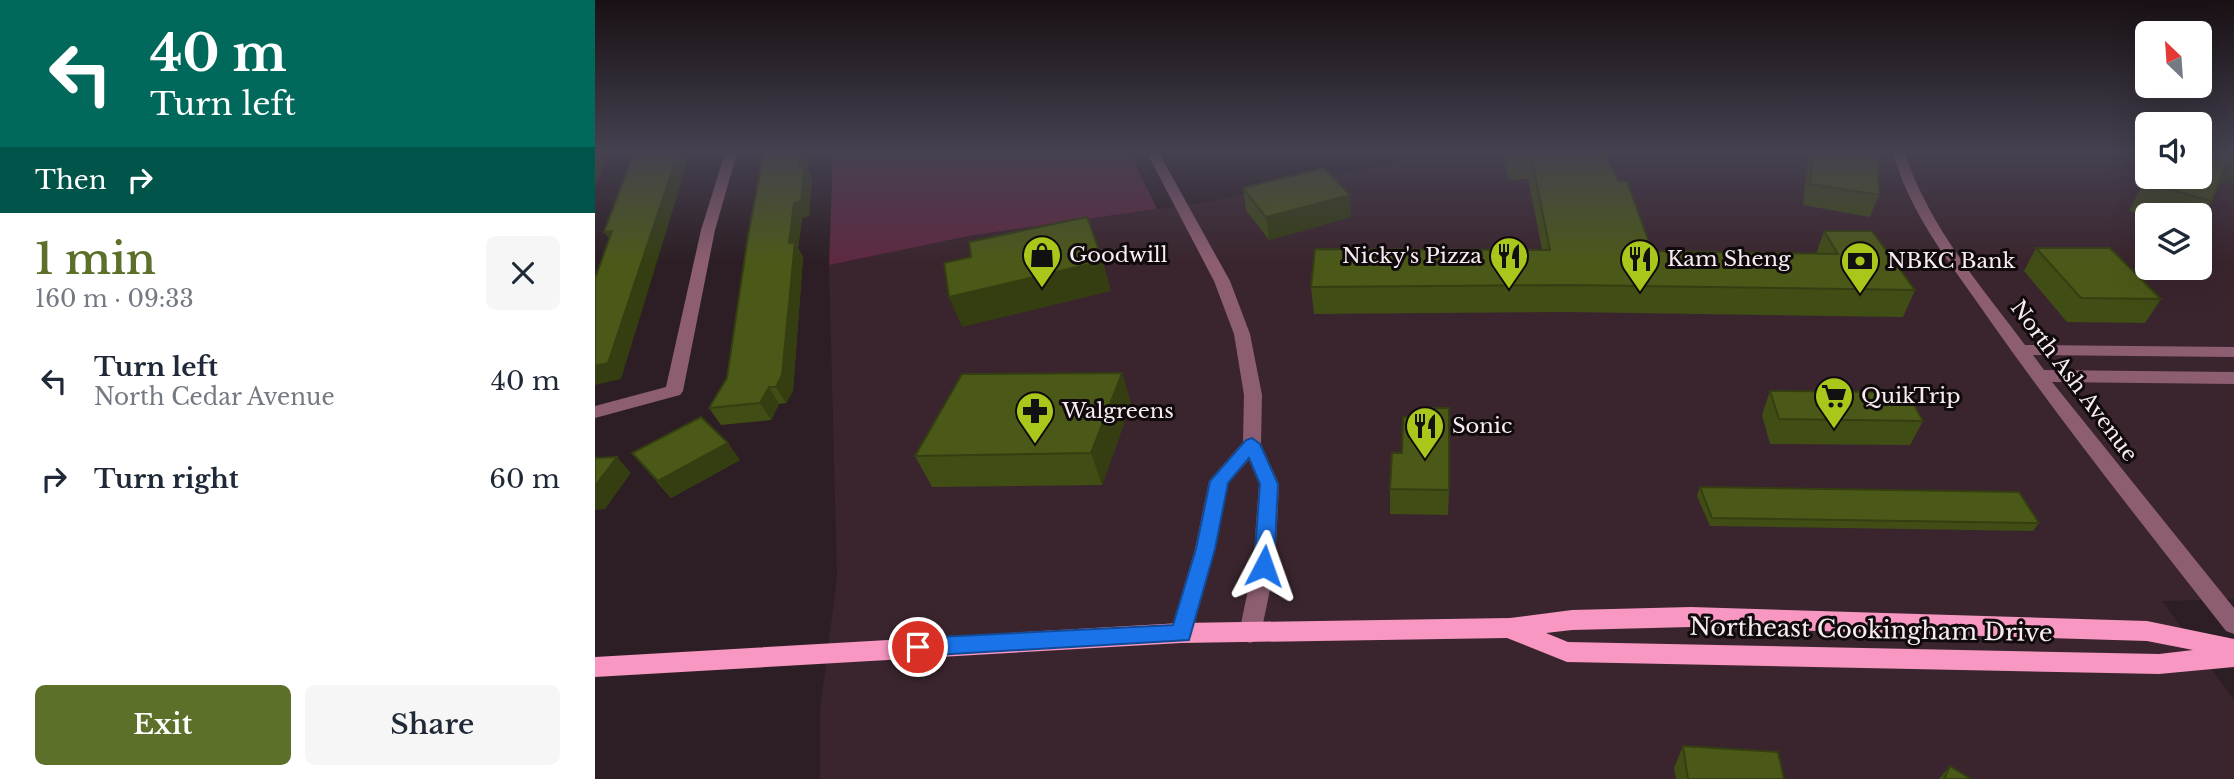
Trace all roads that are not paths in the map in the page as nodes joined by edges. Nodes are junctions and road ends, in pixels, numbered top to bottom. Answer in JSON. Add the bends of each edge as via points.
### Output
{"nodes":[{"id":1,"x":720,"y":189,"type":"edge"},
{"id":2,"x":1173,"y":189,"type":"edge"},
{"id":3,"x":1911,"y":189,"type":"edge"},
{"id":4,"x":2019,"y":350,"type":"junction"},
{"id":5,"x":2234,"y":352,"type":"edge"},
{"id":6,"x":2038,"y":376,"type":"junction"},
{"id":7,"x":2234,"y":378,"type":"edge"},
{"id":8,"x":595,"y":412,"type":"edge"},
{"id":9,"x":1252,"y":444,"type":"junction"},
{"id":10,"x":2234,"y":624,"type":"edge"},
{"id":11,"x":1510,"y":628,"type":"junction"},
{"id":12,"x":1250,"y":632,"type":"junction"},
{"id":13,"x":1181,"y":634,"type":"junction"},
{"id":14,"x":2234,"y":649,"type":"edge"},
{"id":15,"x":2234,"y":657,"type":"edge"},
{"id":16,"x":595,"y":667,"type":"edge"}],
"edges":[{"from":1,"to":8,"type":"street","via":[[674,391]]},
{"from":2,"to":9,"type":"street","via":[[1222,281],[1242,334],[1253,395]]},
{"from":3,"to":4,"type":"street","name":"North Ash Avenue","via":[[1924,215]]},
{"from":4,"to":5,"type":"street"},
{"from":4,"to":6,"type":"street","name":"North Ash Avenue"},
{"from":6,"to":7,"type":"street"},
{"from":6,"to":10,"type":"street","name":"North Ash Avenue"},
{"from":9,"to":12,"type":"street","via":[[1269,484],[1264,566]]},
{"from":9,"to":13,"type":"street","via":[[1219,481]]},
{"from":11,"to":12,"type":"main road","name":"Northeast Cookingham Drive"},
{"from":11,"to":14,"type":"main road","name":"Northeast Cookingham Drive","via":[[1572,620],[1691,617],[2147,631]]},
{"from":11,"to":15,"type":"main road","name":"Northeast Cookingham Drive","via":[[1567,652],[2159,664]]},
{"from":12,"to":13,"type":"main road","name":"Northeast Cookingham Drive"},
{"from":13,"to":16,"type":"main road","name":"Northeast Cookingham Drive"}]}
